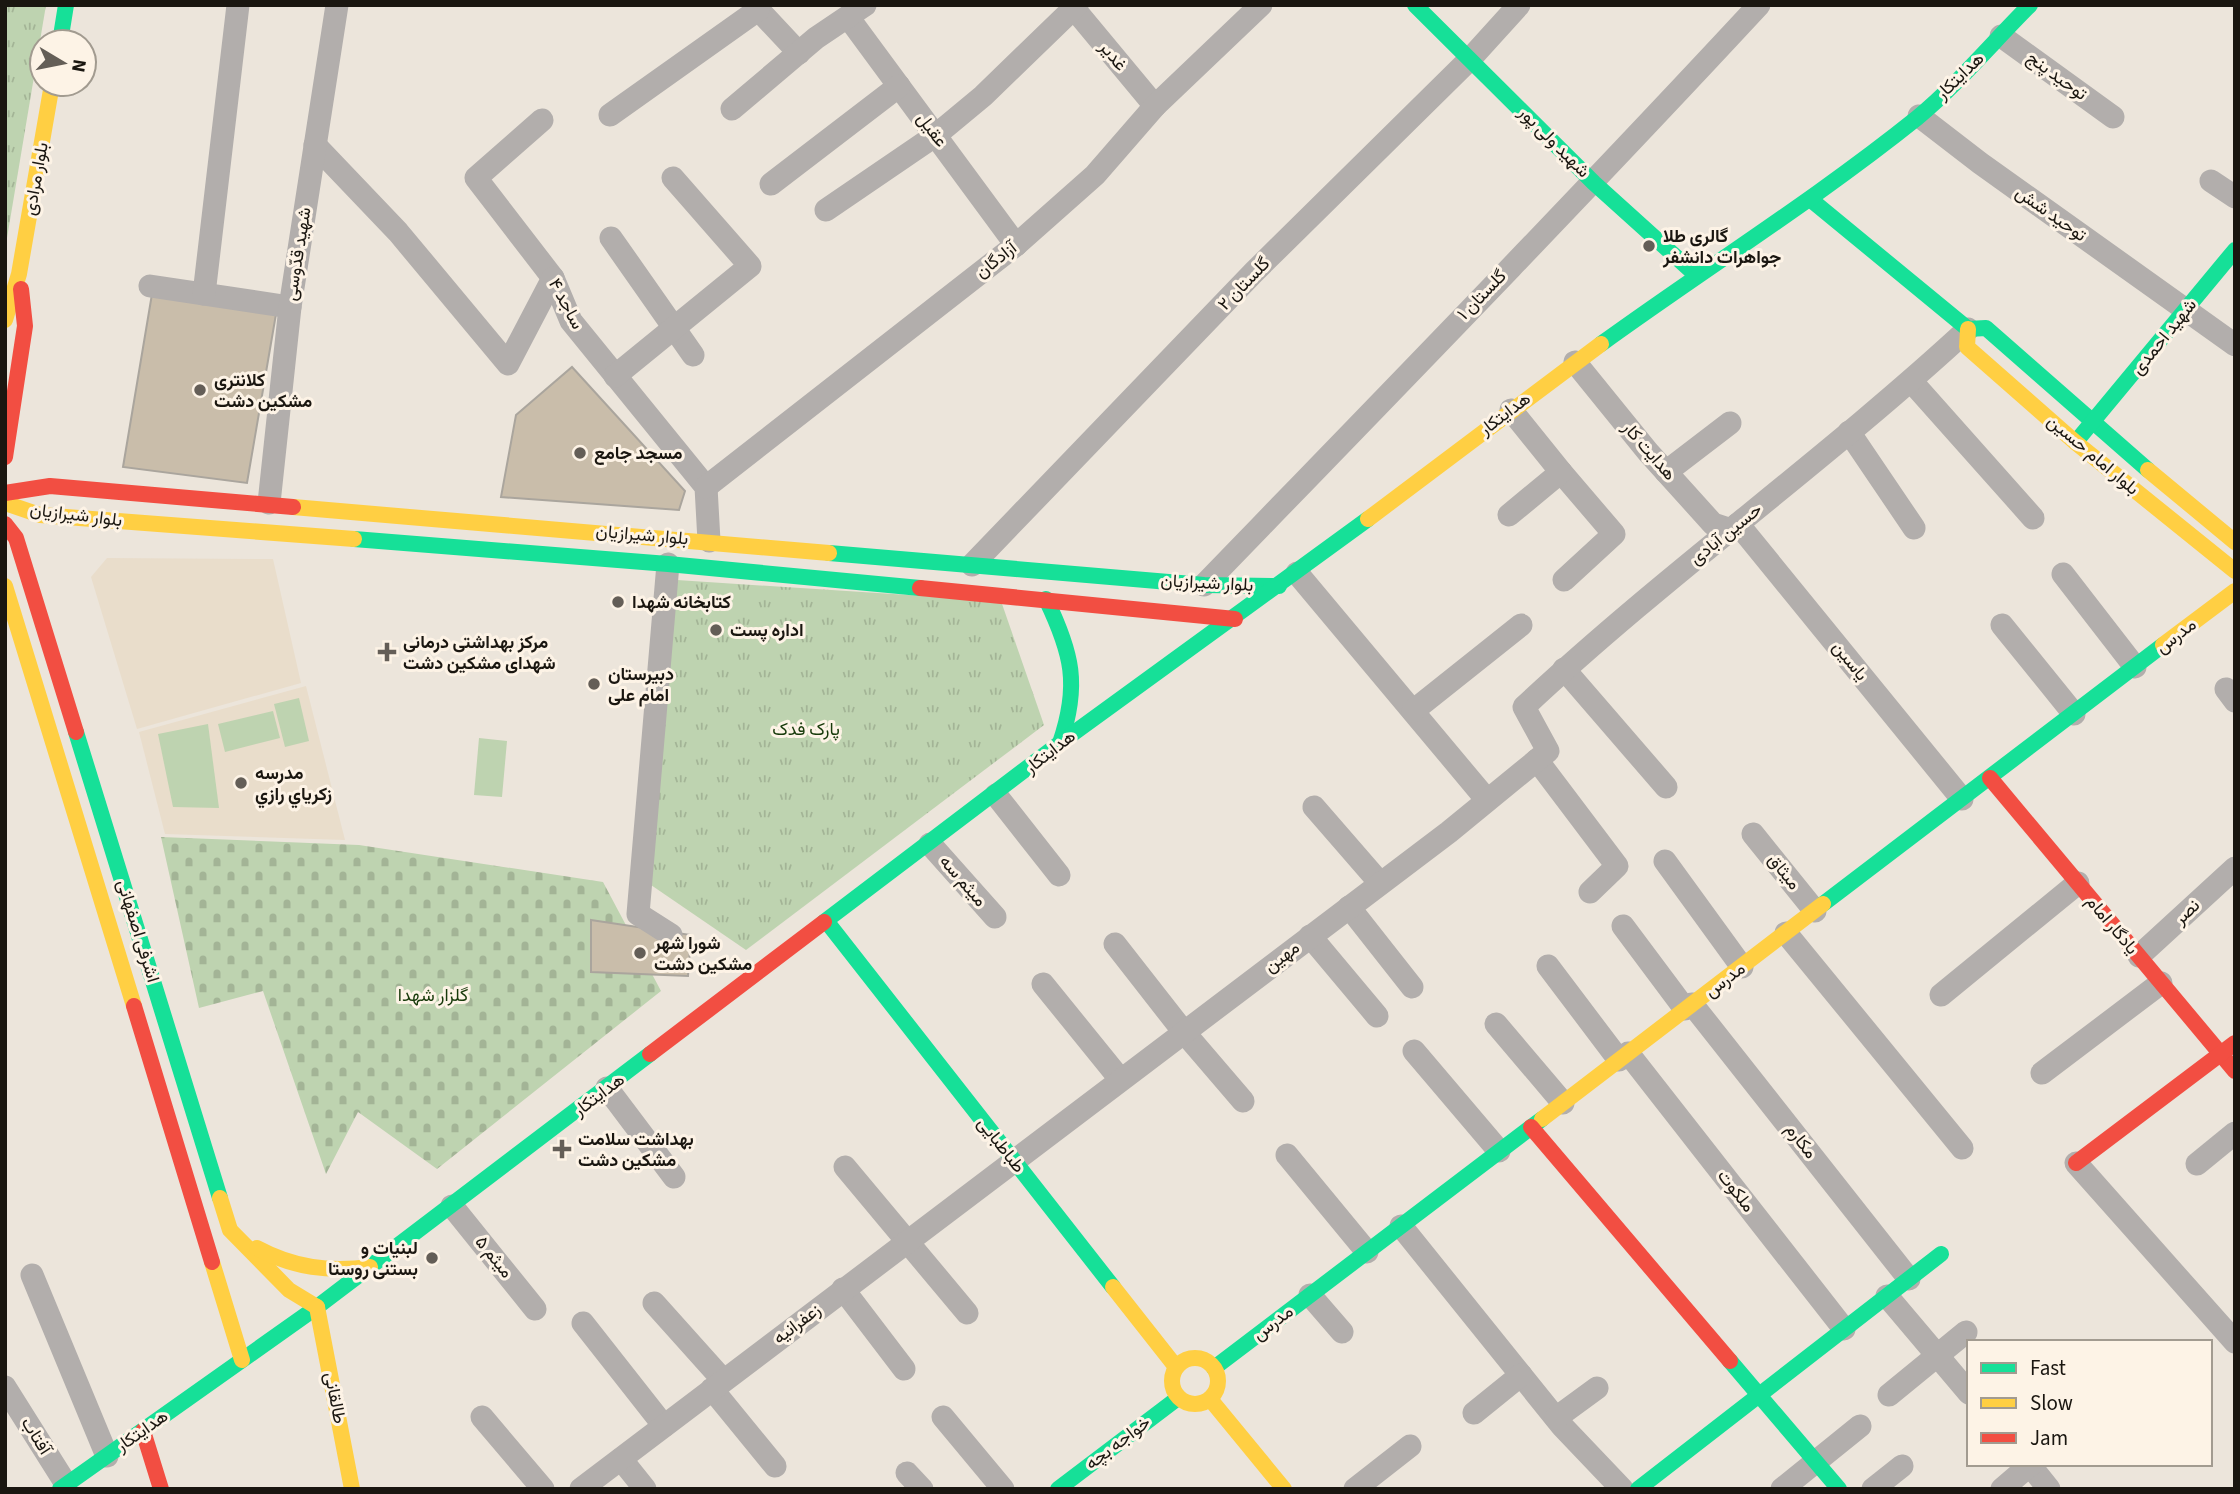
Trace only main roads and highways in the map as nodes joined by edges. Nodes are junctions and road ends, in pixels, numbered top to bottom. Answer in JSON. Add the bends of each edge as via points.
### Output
{"nodes":[{"id":1,"x":66,"y":5,"type":"edge"},
{"id":2,"x":1415,"y":5,"type":"edge"},
{"id":3,"x":2030,"y":5,"type":"edge"},
{"id":4,"x":62,"y":28,"type":"edge"},
{"id":5,"x":50,"y":98,"type":"edge"},
{"id":6,"x":1810,"y":199,"type":"junction"},
{"id":7,"x":2234,"y":252,"type":"edge"},
{"id":8,"x":19,"y":274,"type":"junction"},
{"id":9,"x":1696,"y":275,"type":"junction"},
{"id":10,"x":5,"y":320,"type":"edge"},
{"id":11,"x":1968,"y":329,"type":"junction"},
{"id":12,"x":2093,"y":424,"type":"junction"},
{"id":13,"x":2075,"y":442,"type":"junction"},
{"id":14,"x":5,"y":457,"type":"edge"},
{"id":15,"x":5,"y":494,"type":"edge"},
{"id":16,"x":5,"y":503,"type":"edge"},
{"id":17,"x":5,"y":524,"type":"edge"},
{"id":18,"x":2235,"y":542,"type":"edge"},
{"id":19,"x":2235,"y":571,"type":"edge"},
{"id":20,"x":1288,"y":579,"type":"junction"},
{"id":21,"x":1204,"y":585,"type":"junction"},
{"id":22,"x":5,"y":586,"type":"edge"},
{"id":23,"x":2235,"y":591,"type":"edge"},
{"id":24,"x":1046,"y":599,"type":"junction"},
{"id":25,"x":1202,"y":617,"type":"junction"},
{"id":26,"x":1235,"y":619,"type":"junction"},
{"id":27,"x":1060,"y":743,"type":"junction"},
{"id":28,"x":1990,"y":778,"type":"junction"},
{"id":29,"x":827,"y":922,"type":"junction"},
{"id":30,"x":2235,"y":1043,"type":"edge"},
{"id":31,"x":2220,"y":1054,"type":"junction"},
{"id":32,"x":2235,"y":1071,"type":"edge"},
{"id":33,"x":1531,"y":1127,"type":"junction"},
{"id":34,"x":2076,"y":1163,"type":"road end"},
{"id":35,"x":230,"y":1230,"type":"junction"},
{"id":36,"x":1941,"y":1254,"type":"dead end"},
{"id":37,"x":370,"y":1267,"type":"junction"},
{"id":38,"x":317,"y":1307,"type":"junction"},
{"id":39,"x":242,"y":1360,"type":"junction"},
{"id":40,"x":1176,"y":1367,"type":"junction"},
{"id":41,"x":1214,"y":1368,"type":"junction"},
{"id":42,"x":1759,"y":1395,"type":"junction"},
{"id":43,"x":1178,"y":1398,"type":"junction"},
{"id":44,"x":1210,"y":1399,"type":"junction"},
{"id":45,"x":143,"y":1431,"type":"junction"},
{"id":46,"x":1276,"y":1486,"type":"edge"},
{"id":47,"x":63,"y":1487,"type":"edge"},
{"id":48,"x":161,"y":1489,"type":"edge"},
{"id":49,"x":352,"y":1489,"type":"edge"},
{"id":50,"x":1058,"y":1489,"type":"edge"},
{"id":51,"x":1638,"y":1489,"type":"edge"},
{"id":52,"x":1839,"y":1489,"type":"edge"}],
"edges":[{"from":1,"to":4,"type":"main road"},
{"from":2,"to":9,"type":"main road","name":"شهید ولی پور","via":[[1594,183]]},
{"from":3,"to":6,"type":"main road","name":"هدایتکار","via":[[1919,116]]},
{"from":5,"to":8,"type":"main road","name":"بلوار مرادی"},
{"from":6,"to":9,"type":"main road","name":"هدایتکار"},
{"from":6,"to":11,"type":"main road","name":"بلوار امام حسین"},
{"from":7,"to":12,"type":"main road","name":"شهید احمدی"},
{"from":8,"to":10,"type":"main road","name":"بلوار مرادی"},
{"from":8,"to":14,"type":"main road","name":"بلوار مرادی","via":[[25,326]]},
{"from":9,"to":20,"type":"main road","name":"هدایتکار"},
{"from":11,"to":12,"type":"main road","name":"بلوار امام حسین","via":[[1986,328]]},
{"from":11,"to":13,"type":"main road","name":"بلوار امام حسین","via":[[1967,347]]},
{"from":12,"to":13,"type":"main road","name":"شهید احمدی"},
{"from":12,"to":18,"type":"main road","name":"بلوار امام حسین"},
{"from":13,"to":19,"type":"main road","name":"بلوار امام حسین"},
{"from":15,"to":21,"type":"main road","name":"بلوار شیرازیان","via":[[50,486]]},
{"from":16,"to":24,"type":"main road","name":"بلوار شیرازیان","via":[[40,515]]},
{"from":17,"to":35,"type":"main road","name":"اشرفی اصفهانی","via":[[16,538]]},
{"from":20,"to":21,"type":"main road","name":"بلوار شیرازیان"},
{"from":20,"to":26,"type":"main road","name":"هدایتکار"},
{"from":21,"to":25,"type":"main road"},
{"from":22,"to":39,"type":"main road","name":"اشرفی اصفهانی"},
{"from":23,"to":28,"type":"main road","name":"مدرس"},
{"from":24,"to":25,"type":"main road","name":"بلوار شیرازیان"},
{"from":24,"to":27,"type":"main road","via":[[1066,638],[1073,665],[1071,715]]},
{"from":25,"to":26,"type":"main road","name":"بلوار شیرازیان"},
{"from":26,"to":27,"type":"main road","name":"هدایتکار"},
{"from":27,"to":29,"type":"main road","name":"هدایتکار"},
{"from":28,"to":31,"type":"main road","name":"یادگار امام"},
{"from":28,"to":33,"type":"main road","name":"مدرس"},
{"from":29,"to":37,"type":"main road","name":"هدایتکار"},
{"from":29,"to":40,"type":"main road","name":"طباطبایی"},
{"from":30,"to":31,"type":"main road"},
{"from":31,"to":32,"type":"main road","name":"یادگار امام"},
{"from":31,"to":34,"type":"main road"},
{"from":33,"to":41,"type":"main road","name":"مدرس"},
{"from":33,"to":42,"type":"main road"},
{"from":35,"to":37,"type":"main road","via":[[277,1260],[303,1268]]},
{"from":35,"to":38,"type":"main road","name":"اشرفی اصفهانی","via":[[289,1290]]},
{"from":36,"to":42,"type":"main road"},
{"from":37,"to":38,"type":"main road","name":"هدایتکار"},
{"from":38,"to":39,"type":"main road","name":"هدایتکار"},
{"from":38,"to":49,"type":"main road","name":"طالقانی"},
{"from":39,"to":45,"type":"main road","name":"هدایتکار"},
{"from":40,"to":41,"type":"main road","via":[[1195,1357]]},
{"from":40,"to":43,"type":"main road","via":[[1172,1388]]},
{"from":41,"to":44,"type":"main road","via":[[1218,1379]]},
{"from":42,"to":51,"type":"main road"},
{"from":42,"to":52,"type":"main road"},
{"from":43,"to":44,"type":"main road","via":[[1199,1404]]},
{"from":43,"to":50,"type":"main road","name":"خواجه بچه"},
{"from":44,"to":46,"type":"main road"},
{"from":45,"to":47,"type":"main road","name":"هدایتکار"},
{"from":45,"to":48,"type":"main road"}]}
